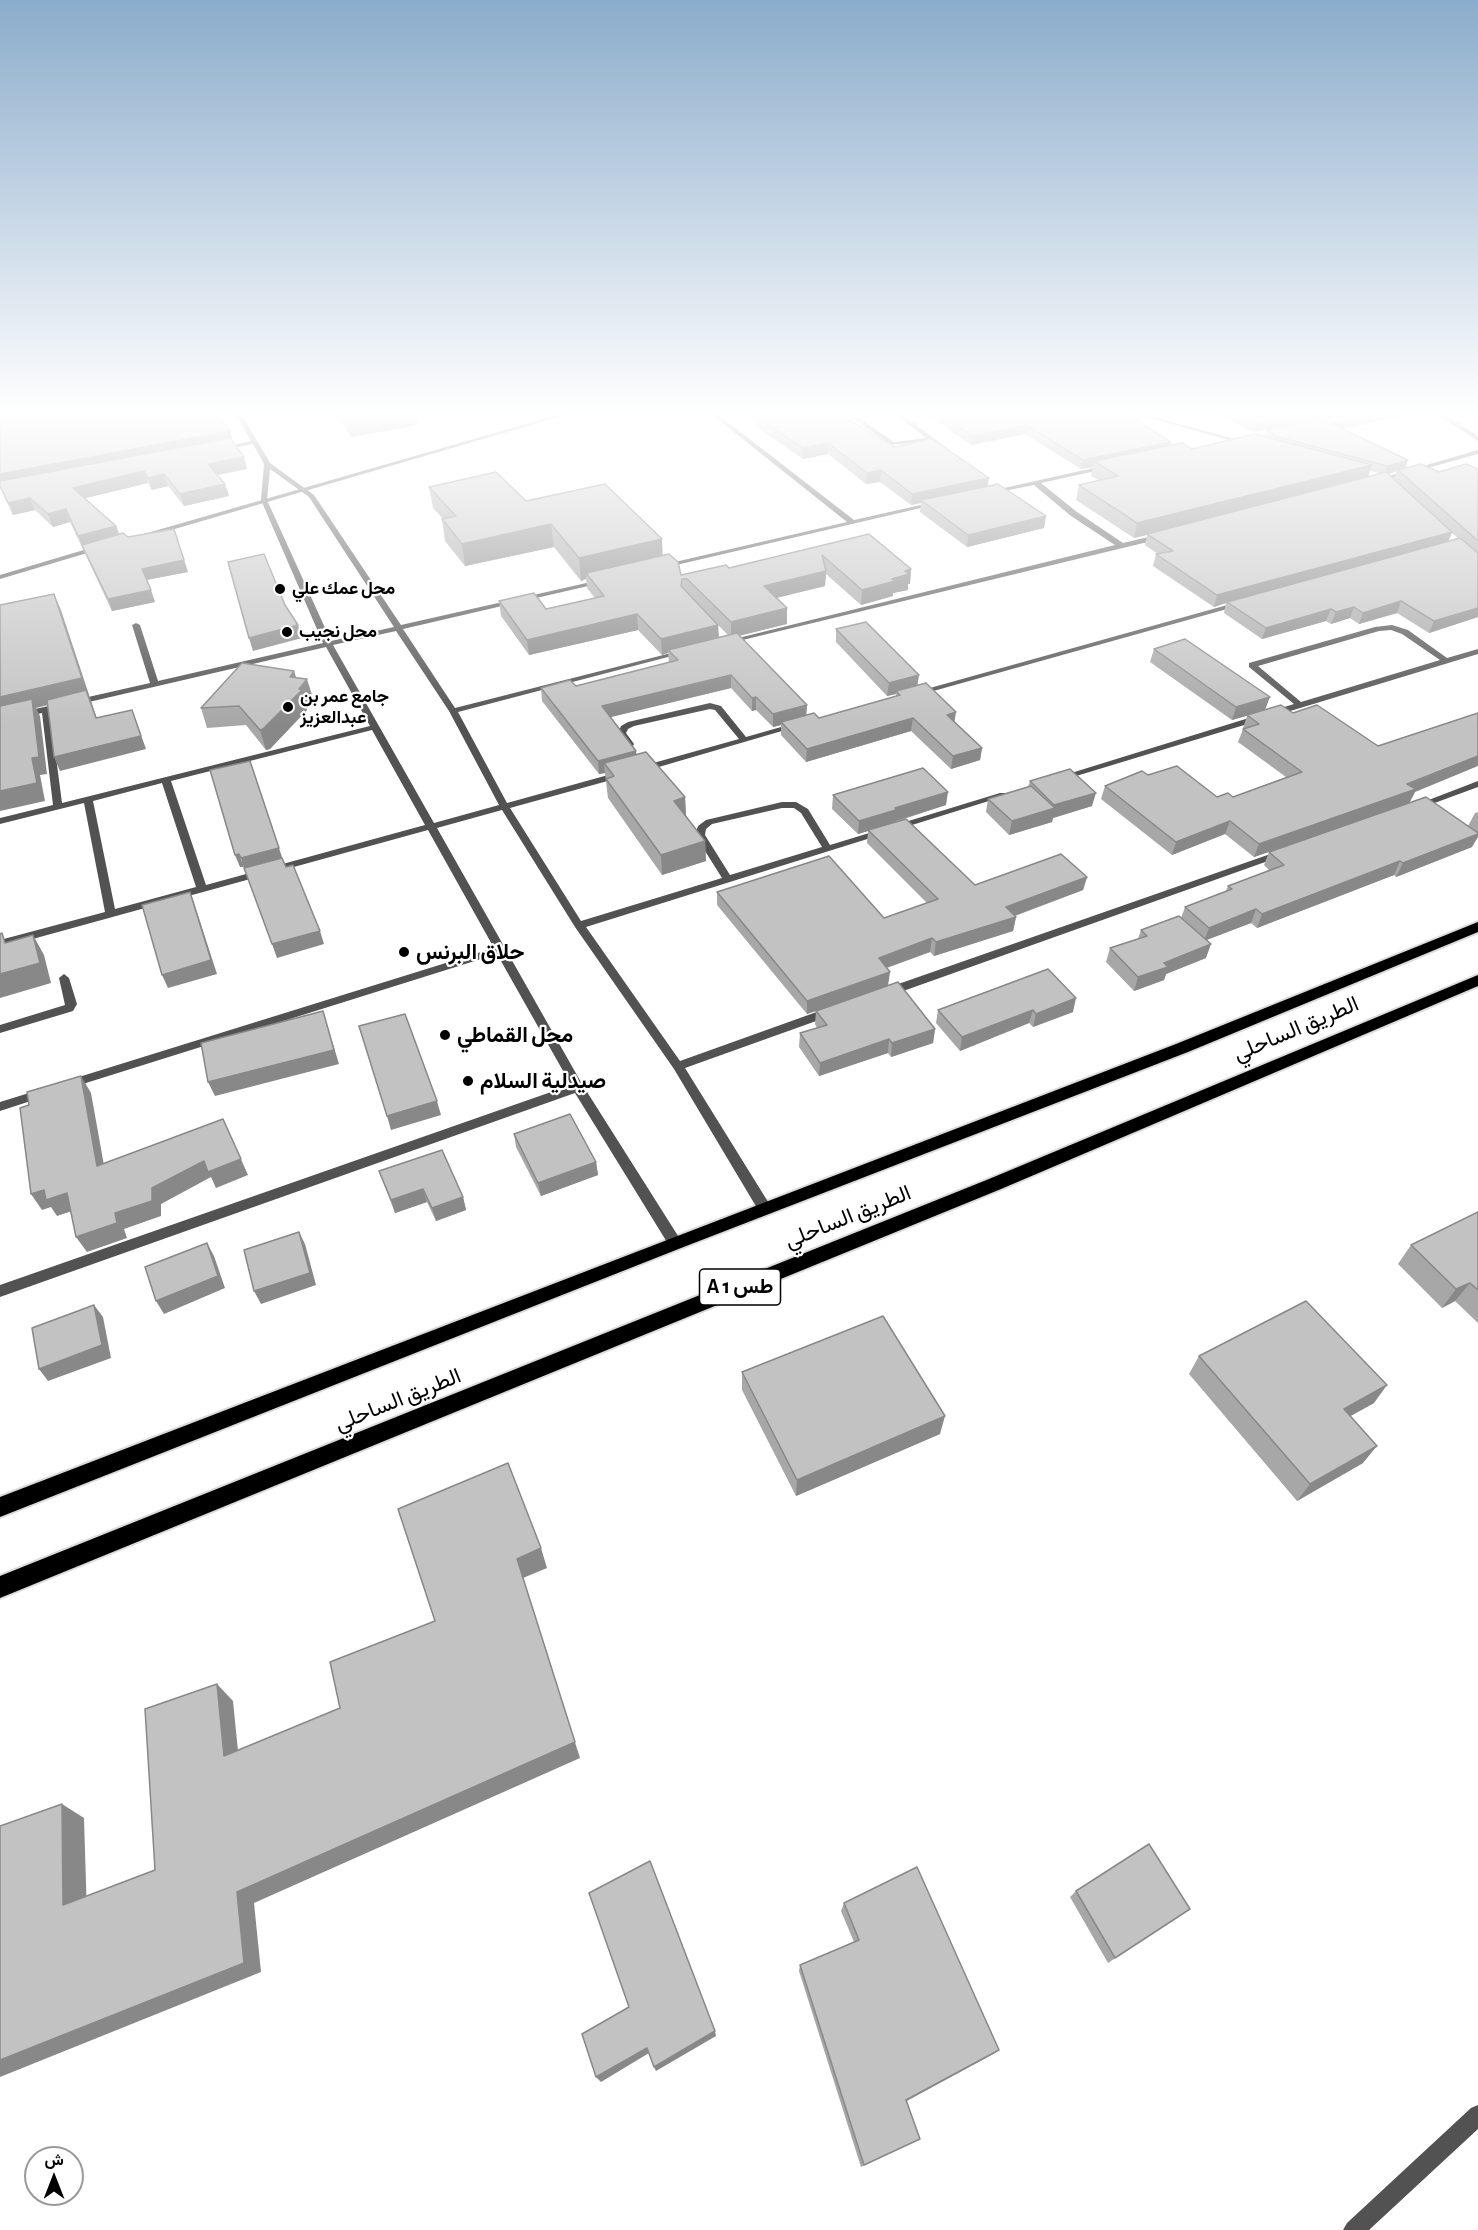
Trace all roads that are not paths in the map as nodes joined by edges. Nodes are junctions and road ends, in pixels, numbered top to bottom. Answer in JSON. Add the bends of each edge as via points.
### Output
{"nodes":[{"id":1,"x":206,"y":517,"type":"edge"},
{"id":2,"x":272,"y":517,"type":"edge"},
{"id":3,"x":326,"y":517,"type":"edge"},
{"id":4,"x":846,"y":517,"type":"edge"},
{"id":5,"x":874,"y":517,"type":"edge"},
{"id":6,"x":1079,"y":517,"type":"edge"},
{"id":7,"x":852,"y":522,"type":"junction"},
{"id":8,"x":1167,"y":534,"type":"edge"},
{"id":9,"x":131,"y":539,"type":"edge"},
{"id":10,"x":109,"y":546,"type":"edge"},
{"id":11,"x":1122,"y":546,"type":"junction"},
{"id":12,"x":654,"y":568,"type":"edge"},
{"id":13,"x":0,"y":577,"type":"edge"},
{"id":14,"x":608,"y":579,"type":"edge"},
{"id":15,"x":1249,"y":602,"type":"edge"},
{"id":16,"x":136,"y":625,"type":"dead end"},
{"id":17,"x":399,"y":628,"type":"junction"},
{"id":18,"x":719,"y":633,"type":"edge"},
{"id":19,"x":727,"y":642,"type":"junction"},
{"id":20,"x":328,"y":644,"type":"junction"},
{"id":21,"x":716,"y":645,"type":"edge"},
{"id":22,"x":694,"y":650,"type":"edge"},
{"id":23,"x":1478,"y":651,"type":"edge"},
{"id":24,"x":1445,"y":660,"type":"junction"},
{"id":25,"x":155,"y":685,"type":"junction"},
{"id":26,"x":904,"y":696,"type":"edge"},
{"id":27,"x":1300,"y":705,"type":"junction"},
{"id":28,"x":46,"y":710,"type":"junction"},
{"id":29,"x":453,"y":711,"type":"junction"},
{"id":30,"x":0,"y":720,"type":"edge"},
{"id":31,"x":801,"y":725,"type":"edge"},
{"id":32,"x":375,"y":727,"type":"junction"},
{"id":33,"x":744,"y":740,"type":"junction"},
{"id":34,"x":634,"y":750,"type":"edge"},
{"id":35,"x":640,"y":758,"type":"edge"},
{"id":36,"x":647,"y":767,"type":"junction"},
{"id":37,"x":636,"y":770,"type":"edge"},
{"id":38,"x":625,"y":773,"type":"edge"},
{"id":39,"x":166,"y":780,"type":"junction"},
{"id":40,"x":1053,"y":780,"type":"edge"},
{"id":41,"x":1478,"y":784,"type":"edge"},
{"id":42,"x":1019,"y":790,"type":"edge"},
{"id":43,"x":88,"y":799,"type":"junction"},
{"id":44,"x":504,"y":806,"type":"junction"},
{"id":45,"x":58,"y":807,"type":"junction"},
{"id":46,"x":1411,"y":808,"type":"edge"},
{"id":47,"x":0,"y":821,"type":"edge"},
{"id":48,"x":430,"y":827,"type":"junction"},
{"id":49,"x":828,"y":849,"type":"junction"},
{"id":50,"x":1289,"y":851,"type":"edge"},
{"id":51,"x":728,"y":880,"type":"junction"},
{"id":52,"x":202,"y":889,"type":"junction"},
{"id":53,"x":111,"y":914,"type":"junction"},
{"id":54,"x":579,"y":925,"type":"junction"},
{"id":55,"x":1478,"y":927,"type":"edge"},
{"id":56,"x":0,"y":944,"type":"edge"},
{"id":57,"x":501,"y":949,"type":"junction"},
{"id":58,"x":64,"y":978,"type":"dead end"},
{"id":59,"x":1478,"y":980,"type":"edge"},
{"id":60,"x":878,"y":995,"type":"edge"},
{"id":61,"x":844,"y":1007,"type":"edge"},
{"id":62,"x":0,"y":1029,"type":"edge"},
{"id":63,"x":678,"y":1066,"type":"junction"},
{"id":64,"x":578,"y":1087,"type":"junction"},
{"id":65,"x":0,"y":1107,"type":"edge"},
{"id":66,"x":765,"y":1209,"type":"junction"},
{"id":67,"x":675,"y":1243,"type":"junction"},
{"id":68,"x":0,"y":1291,"type":"edge"},
{"id":69,"x":0,"y":1507,"type":"edge"},
{"id":70,"x":0,"y":1587,"type":"edge"},
{"id":71,"x":1478,"y":2115,"type":"edge"},
{"id":72,"x":1354,"y":2230,"type":"edge"}],
"edges":[{"from":1,"to":9,"type":"street"},
{"from":2,"to":20,"type":"street"},
{"from":3,"to":17,"type":"street"},
{"from":4,"to":7,"type":"street"},
{"from":5,"to":7,"type":"street"},
{"from":6,"to":11,"type":"street"},
{"from":7,"to":12,"type":"street"},
{"from":8,"to":11,"type":"street"},
{"from":10,"to":13,"type":"street"},
{"from":11,"to":19,"type":"street"},
{"from":14,"to":17,"type":"street"},
{"from":15,"to":26,"type":"street"},
{"from":16,"to":25,"type":"street"},
{"from":17,"to":20,"type":"street"},
{"from":17,"to":29,"type":"street"},
{"from":18,"to":19,"type":"street"},
{"from":19,"to":21,"type":"street"},
{"from":20,"to":25,"type":"street"},
{"from":20,"to":32,"type":"street"},
{"from":22,"to":29,"type":"street"},
{"from":23,"to":24,"type":"street"},
{"from":24,"to":27,"type":"street"},
{"from":24,"to":27,"type":"street","via":[[1392,627],[1252,664]]},
{"from":25,"to":28,"type":"street"},
{"from":27,"to":40,"type":"street"},
{"from":28,"to":30,"type":"street"},
{"from":28,"to":45,"type":"street"},
{"from":29,"to":44,"type":"street"},
{"from":31,"to":33,"type":"street"},
{"from":32,"to":39,"type":"street"},
{"from":32,"to":48,"type":"street"},
{"from":33,"to":34,"type":"street","via":[[718,708],[710,705],[624,728],[622,733]]},
{"from":33,"to":36,"type":"street"},
{"from":35,"to":36,"type":"street"},
{"from":36,"to":37,"type":"street"},
{"from":38,"to":44,"type":"street"},
{"from":39,"to":43,"type":"street"},
{"from":39,"to":52,"type":"street"},
{"from":41,"to":46,"type":"street"},
{"from":42,"to":49,"type":"street"},
{"from":43,"to":45,"type":"street"},
{"from":43,"to":53,"type":"street"},
{"from":44,"to":48,"type":"street"},
{"from":44,"to":54,"type":"street"},
{"from":45,"to":47,"type":"street"},
{"from":48,"to":52,"type":"street"},
{"from":48,"to":57,"type":"street"},
{"from":49,"to":51,"type":"street"},
{"from":49,"to":51,"type":"street","via":[[805,811],[796,806],[782,805],[709,822],[701,828],[700,835]]},
{"from":50,"to":60,"type":"street"},
{"from":51,"to":54,"type":"street"},
{"from":52,"to":53,"type":"street"},
{"from":53,"to":56,"type":"street"},
{"from":54,"to":63,"type":"street"},
{"from":55,"to":66,"type":"highway","name":"الطريق الساحلي","number":"A 1 طس","via":[[1171,1053]]},
{"from":57,"to":64,"type":"street"},
{"from":57,"to":65,"type":"street"},
{"from":58,"to":62,"type":"street","via":[[69,1008]]},
{"from":59,"to":70,"type":"highway","name":"الطريق الساحلي","number":"A 1 طس","via":[[995,1184]]},
{"from":61,"to":63,"type":"street"},
{"from":63,"to":66,"type":"street"},
{"from":64,"to":67,"type":"street"},
{"from":64,"to":68,"type":"street"},
{"from":66,"to":67,"type":"highway","name":"الطريق الساحلي","number":"A 1 طس"},
{"from":67,"to":69,"type":"highway","name":"الطريق الساحلي","number":"A 1 طس"},
{"from":71,"to":72,"type":"street"}]}
